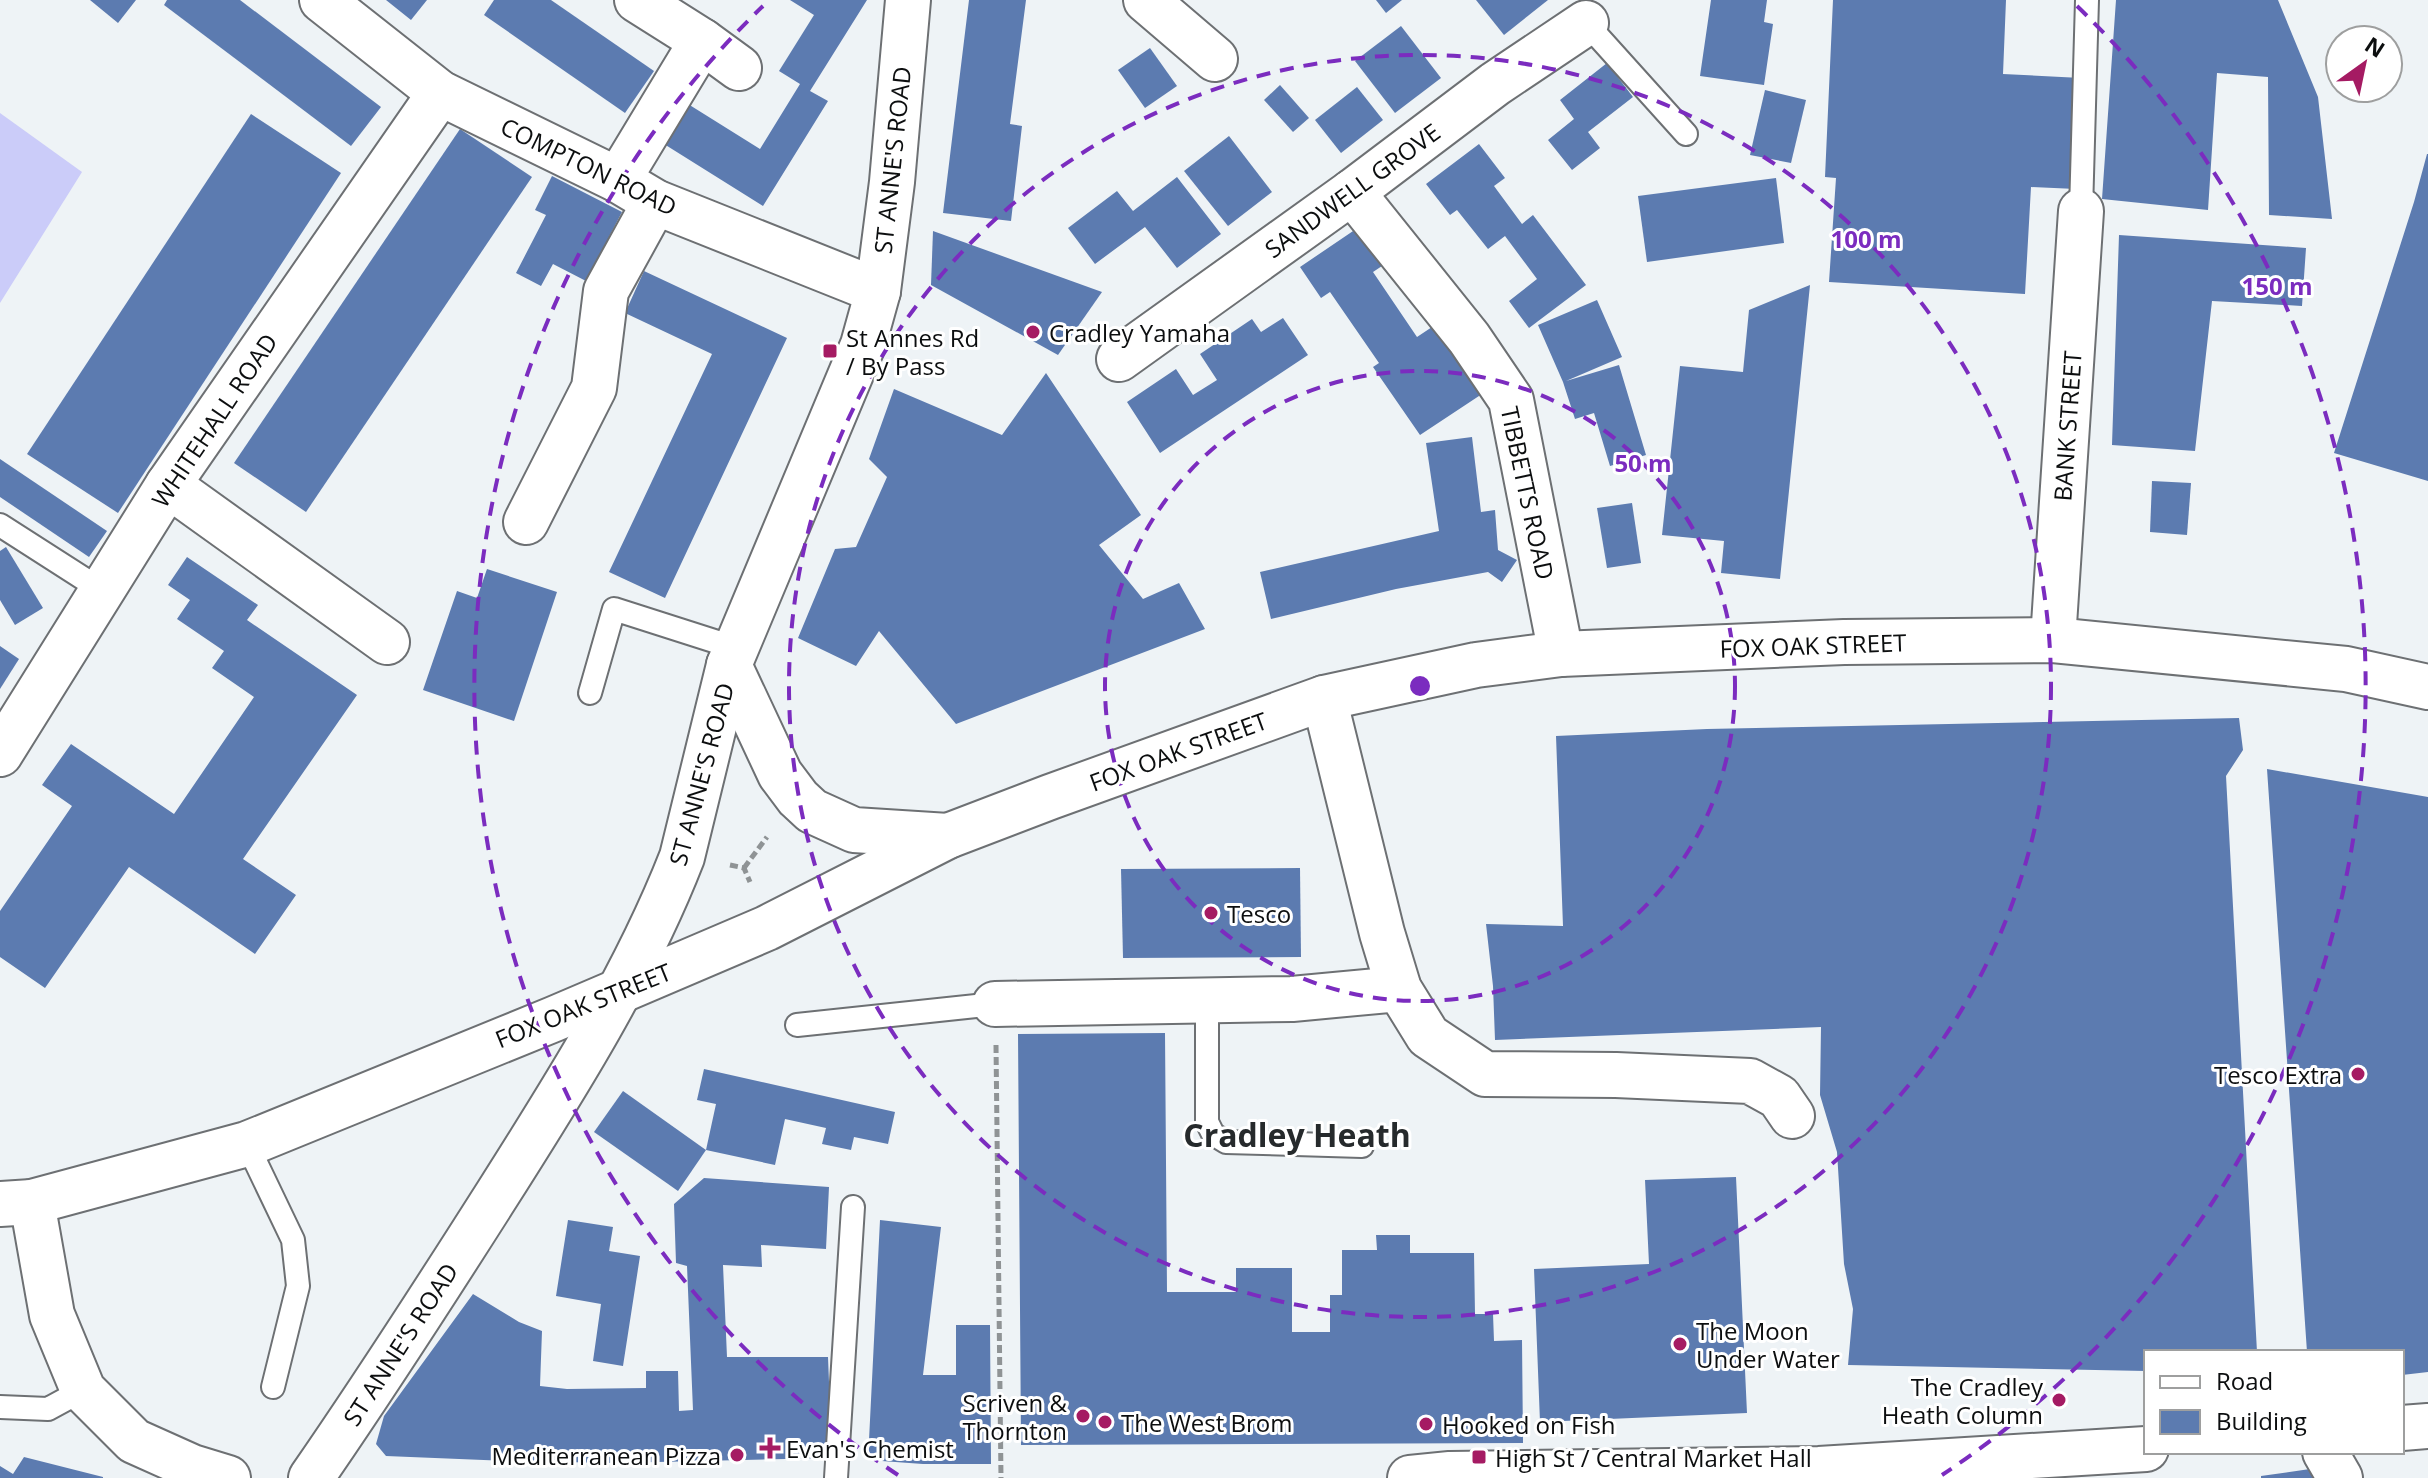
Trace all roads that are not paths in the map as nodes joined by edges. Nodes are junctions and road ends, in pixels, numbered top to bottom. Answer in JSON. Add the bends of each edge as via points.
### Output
{"nodes":[{"id":1,"x":322,"y":0,"type":"edge"},
{"id":2,"x":637,"y":0,"type":"edge"},
{"id":3,"x":908,"y":0,"type":"edge"},
{"id":4,"x":1146,"y":0,"type":"edge"},
{"id":5,"x":2087,"y":0,"type":"edge"},
{"id":6,"x":1586,"y":23,"type":"joint"},
{"id":7,"x":702,"y":41,"type":"junction"},
{"id":8,"x":1215,"y":59,"type":"dead end"},
{"id":9,"x":739,"y":68,"type":"dead end"},
{"id":10,"x":440,"y":93,"type":"junction"},
{"id":11,"x":1686,"y":134,"type":"dead end"},
{"id":12,"x":636,"y":191,"type":"junction"},
{"id":13,"x":1352,"y":192,"type":"junction"},
{"id":14,"x":2081,"y":211,"type":"joint"},
{"id":15,"x":878,"y":291,"type":"junction"},
{"id":16,"x":1119,"y":359,"type":"dead end"},
{"id":17,"x":168,"y":485,"type":"junction"},
{"id":18,"x":526,"y":522,"type":"dead end"},
{"id":19,"x":0,"y":525,"type":"edge"},
{"id":20,"x":103,"y":591,"type":"junction"},
{"id":21,"x":2053,"y":640,"type":"junction"},
{"id":22,"x":387,"y":642,"type":"dead end"},
{"id":23,"x":1561,"y":654,"type":"junction"},
{"id":24,"x":733,"y":656,"type":"junction"},
{"id":25,"x":2428,"y":687,"type":"edge"},
{"id":26,"x":590,"y":693,"type":"dead end"},
{"id":27,"x":1324,"y":698,"type":"junction"},
{"id":28,"x":0,"y":754,"type":"edge"},
{"id":29,"x":948,"y":836,"type":"junction"},
{"id":30,"x":1399,"y":989,"type":"junction"},
{"id":31,"x":618,"y":991,"type":"junction"},
{"id":32,"x":1207,"y":1001,"type":"junction"},
{"id":33,"x":995,"y":1004,"type":"joint"},
{"id":34,"x":797,"y":1025,"type":"dead end"},
{"id":35,"x":1792,"y":1116,"type":"dead end"},
{"id":36,"x":247,"y":1144,"type":"junction"},
{"id":37,"x":1362,"y":1146,"type":"dead end"},
{"id":38,"x":16,"y":1203,"type":"edge"},
{"id":39,"x":853,"y":1207,"type":"dead end"},
{"id":40,"x":273,"y":1387,"type":"dead end"},
{"id":41,"x":83,"y":1390,"type":"junction"},
{"id":42,"x":0,"y":1407,"type":"edge"},
{"id":43,"x":2428,"y":1426,"type":"edge"},
{"id":44,"x":2404,"y":1428,"type":"edge"},
{"id":45,"x":2144,"y":1449,"type":"edge"},
{"id":46,"x":2326,"y":1454,"type":"edge"},
{"id":47,"x":1822,"y":1474,"type":"edge"},
{"id":48,"x":228,"y":1478,"type":"edge"},
{"id":49,"x":311,"y":1478,"type":"edge"},
{"id":50,"x":836,"y":1478,"type":"edge"},
{"id":51,"x":1410,"y":1478,"type":"edge"},
{"id":52,"x":2340,"y":1478,"type":"edge"}],
"edges":[{"from":1,"to":10,"type":"street","name":"COMPTON ROAD"},
{"from":2,"to":7,"type":"street"},
{"from":3,"to":15,"type":"street","name":"ST ANNE'S ROAD"},
{"from":4,"to":8,"type":"street"},
{"from":5,"to":14,"type":"lane"},
{"from":6,"to":11,"type":"lane"},
{"from":6,"to":13,"type":"street","name":"SANDWELL GROVE"},
{"from":7,"to":9,"type":"street"},
{"from":7,"to":12,"type":"street"},
{"from":10,"to":12,"type":"street","name":"COMPTON ROAD"},
{"from":10,"to":17,"type":"street","name":"WHITEHALL ROAD"},
{"from":12,"to":15,"type":"street","name":"COMPTON ROAD"},
{"from":12,"to":18,"type":"street","via":[[606,291],[594,388]]},
{"from":13,"to":16,"type":"street","name":"SANDWELL GROVE"},
{"from":13,"to":23,"type":"street","name":"TIBBETTS ROAD","via":[[1469,338],[1511,400]]},
{"from":14,"to":21,"type":"street","name":"BANK STREET"},
{"from":15,"to":24,"type":"street","name":"ST ANNE'S ROAD","via":[[863,345]]},
{"from":17,"to":20,"type":"street","name":"WHITEHALL ROAD"},
{"from":17,"to":22,"type":"street"},
{"from":19,"to":20,"type":"lane"},
{"from":20,"to":28,"type":"street","name":"WHITEHALL ROAD"},
{"from":21,"to":23,"type":"street","name":"FOX OAK STREET"},
{"from":21,"to":25,"type":"street","name":"FOX OAK STREET","via":[[2346,669]]},
{"from":23,"to":27,"type":"street","name":"FOX OAK STREET","via":[[1476,665]]},
{"from":24,"to":26,"type":"lane","via":[[614,609]]},
{"from":24,"to":29,"type":"street","via":[[780,774],[812,811],[854,830]]},
{"from":24,"to":31,"type":"street","name":"ST ANNE'S ROAD","via":[[682,857]]},
{"from":27,"to":29,"type":"street","name":"FOX OAK STREET"},
{"from":27,"to":30,"type":"street"},
{"from":29,"to":31,"type":"street","name":"FOX OAK STREET","via":[[767,928]]},
{"from":30,"to":32,"type":"street"},
{"from":30,"to":35,"type":"street","via":[[1428,1036],[1485,1074],[1750,1081],[1779,1097]]},
{"from":31,"to":36,"type":"street","name":"FOX OAK STREET"},
{"from":31,"to":49,"type":"street","name":"ST ANNE'S ROAD","via":[[543,1122]]},
{"from":32,"to":33,"type":"street"},
{"from":32,"to":37,"type":"lane","via":[[1207,1122],[1213,1134],[1226,1142]]},
{"from":33,"to":34,"type":"lane"},
{"from":36,"to":38,"type":"street","name":"FOX OAK STREET"},
{"from":36,"to":40,"type":"lane","via":[[293,1240],[298,1286]]},
{"from":38,"to":41,"type":"street"},
{"from":39,"to":50,"type":"lane"},
{"from":41,"to":42,"type":"lane","via":[[48,1409]]},
{"from":41,"to":48,"type":"street","via":[[134,1441]]},
{"from":43,"to":44,"type":"street"},
{"from":45,"to":47,"type":"street"},
{"from":46,"to":52,"type":"street"},
{"from":47,"to":51,"type":"street"}]}
